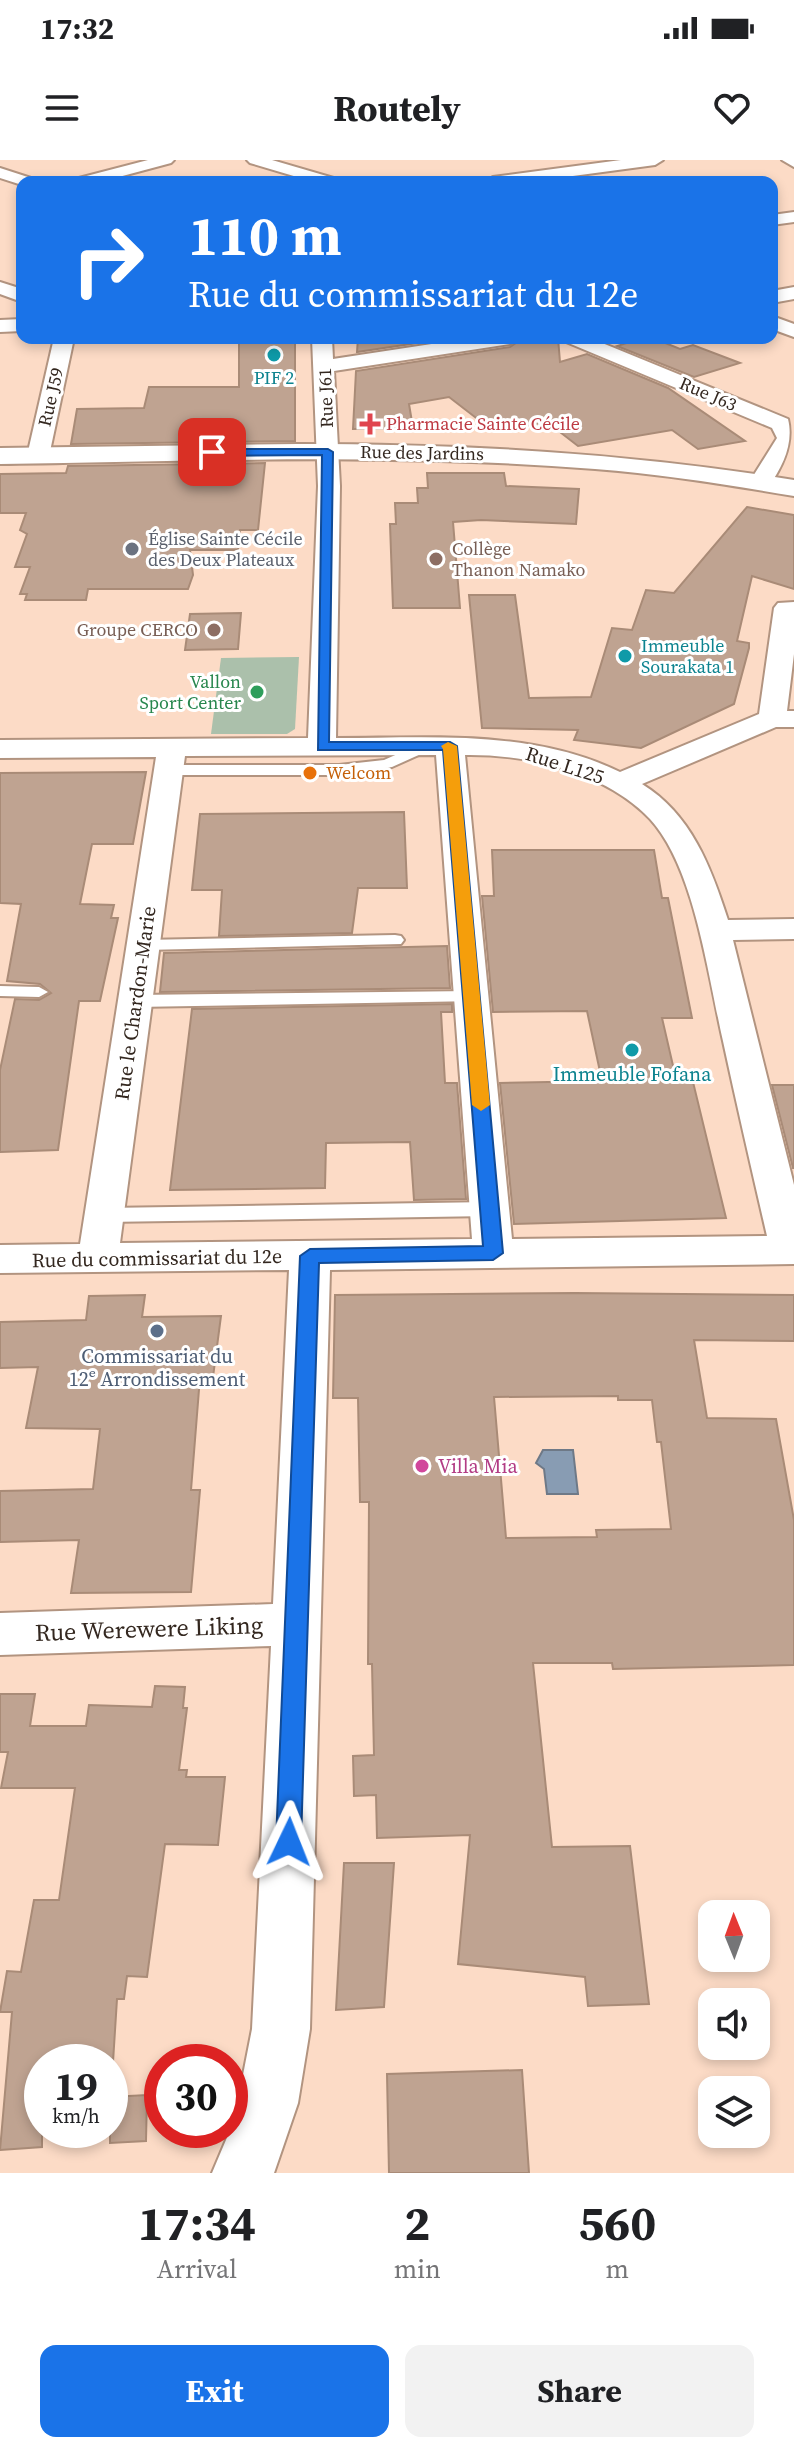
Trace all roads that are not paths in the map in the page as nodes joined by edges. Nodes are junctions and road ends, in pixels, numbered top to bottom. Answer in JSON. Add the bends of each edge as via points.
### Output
{"nodes":[{"id":1,"x":166,"y":160,"type":"edge"},
{"id":2,"x":255,"y":160,"type":"edge"},
{"id":3,"x":559,"y":160,"type":"edge"},
{"id":4,"x":655,"y":160,"type":"edge"},
{"id":5,"x":593,"y":168,"type":"junction"},
{"id":6,"x":104,"y":176,"type":"edge"},
{"id":7,"x":310,"y":176,"type":"edge"},
{"id":8,"x":536,"y":176,"type":"edge"},
{"id":9,"x":63,"y":344,"type":"edge"},
{"id":10,"x":322,"y":344,"type":"edge"},
{"id":11,"x":470,"y":344,"type":"edge"},
{"id":12,"x":587,"y":344,"type":"edge"},
{"id":13,"x":324,"y":366,"type":"junction"},
{"id":14,"x":328,"y":452,"type":"junction"},
{"id":15,"x":0,"y":456,"type":"edge"},
{"id":16,"x":38,"y":456,"type":"junction"},
{"id":17,"x":761,"y":481,"type":"junction"},
{"id":18,"x":794,"y":488,"type":"edge"},
{"id":19,"x":787,"y":608,"type":"dead end"},
{"id":20,"x":783,"y":719,"type":"edge"},
{"id":21,"x":439,"y":746,"type":"junction"},
{"id":22,"x":322,"y":747,"type":"junction"},
{"id":23,"x":0,"y":749,"type":"edge"},
{"id":24,"x":171,"y":759,"type":"junction"},
{"id":25,"x":618,"y":783,"type":"junction"},
{"id":26,"x":794,"y":929,"type":"edge"},
{"id":27,"x":713,"y":930,"type":"junction"},
{"id":28,"x":395,"y":940,"type":"dead end"},
{"id":29,"x":144,"y":945,"type":"junction"},
{"id":30,"x":0,"y":991,"type":"edge"},
{"id":31,"x":39,"y":992,"type":"dead end"},
{"id":32,"x":472,"y":997,"type":"junction"},
{"id":33,"x":135,"y":1001,"type":"junction"},
{"id":34,"x":490,"y":1209,"type":"junction"},
{"id":35,"x":105,"y":1215,"type":"junction"},
{"id":36,"x":792,"y":1250,"type":"edge"},
{"id":37,"x":493,"y":1253,"type":"junction"},
{"id":38,"x":310,"y":1256,"type":"junction"},
{"id":39,"x":98,"y":1258,"type":"junction"},
{"id":40,"x":0,"y":1259,"type":"edge"},
{"id":41,"x":297,"y":1624,"type":"junction"},
{"id":42,"x":0,"y":1634,"type":"edge"},
{"id":43,"x":242,"y":2173,"type":"edge"}],
"edges":[{"from":1,"to":6,"type":"street"},
{"from":2,"to":7,"type":"street"},
{"from":3,"to":5,"type":"street"},
{"from":4,"to":5,"type":"street"},
{"from":5,"to":8,"type":"street"},
{"from":9,"to":16,"type":"street","name":"Rue J59"},
{"from":10,"to":13,"type":"street","name":"Rue J61"},
{"from":11,"to":13,"type":"street"},
{"from":12,"to":17,"type":"street","name":"Rue J63","via":[[780,424],[788,438]]},
{"from":13,"to":14,"type":"street","name":"Rue J61"},
{"from":14,"to":16,"type":"main road","name":"Rue des Jardins"},
{"from":14,"to":17,"type":"main road","name":"Rue des Jardins","via":[[557,457]]},
{"from":14,"to":22,"type":"street","name":"Rue J61"},
{"from":15,"to":16,"type":"main road","name":"Rue des Jardins"},
{"from":17,"to":18,"type":"main road","name":"Rue des Jardins"},
{"from":19,"to":20,"type":"street"},
{"from":20,"to":25,"type":"street"},
{"from":21,"to":22,"type":"street","name":"Rue L125"},
{"from":21,"to":24,"type":"lane","via":[[387,764],[339,770]]},
{"from":21,"to":25,"type":"street","name":"Rue L125","via":[[531,752]]},
{"from":21,"to":32,"type":"street"},
{"from":22,"to":24,"type":"street","name":"Rue L125"},
{"from":23,"to":24,"type":"street","name":"Rue L125"},
{"from":24,"to":29,"type":"street","name":"Rue le Chardon-Marie"},
{"from":25,"to":27,"type":"street","name":"Rue L125","via":[[660,812],[680,839]]},
{"from":26,"to":27,"type":"street"},
{"from":27,"to":36,"type":"street","name":"Rue L125"},
{"from":28,"to":29,"type":"lane"},
{"from":29,"to":33,"type":"street","name":"Rue le Chardon-Marie"},
{"from":30,"to":31,"type":"lane"},
{"from":32,"to":33,"type":"lane"},
{"from":32,"to":34,"type":"street"},
{"from":33,"to":35,"type":"street","name":"Rue le Chardon-Marie"},
{"from":34,"to":35,"type":"lane"},
{"from":34,"to":37,"type":"street"},
{"from":35,"to":39,"type":"street","name":"Rue le Chardon-Marie"},
{"from":36,"to":37,"type":"street","name":"Rue du commissariat du 12e"},
{"from":37,"to":38,"type":"street","name":"Rue du commissariat du 12e"},
{"from":38,"to":39,"type":"street","name":"Rue du commissariat du 12e"},
{"from":38,"to":41,"type":"street"},
{"from":39,"to":40,"type":"street","name":"Rue du commissariat du 12e"},
{"from":41,"to":42,"type":"street","name":"Rue Werewere Liking"},
{"from":41,"to":43,"type":"street","via":[[281,2029],[272,2087]]}]}
